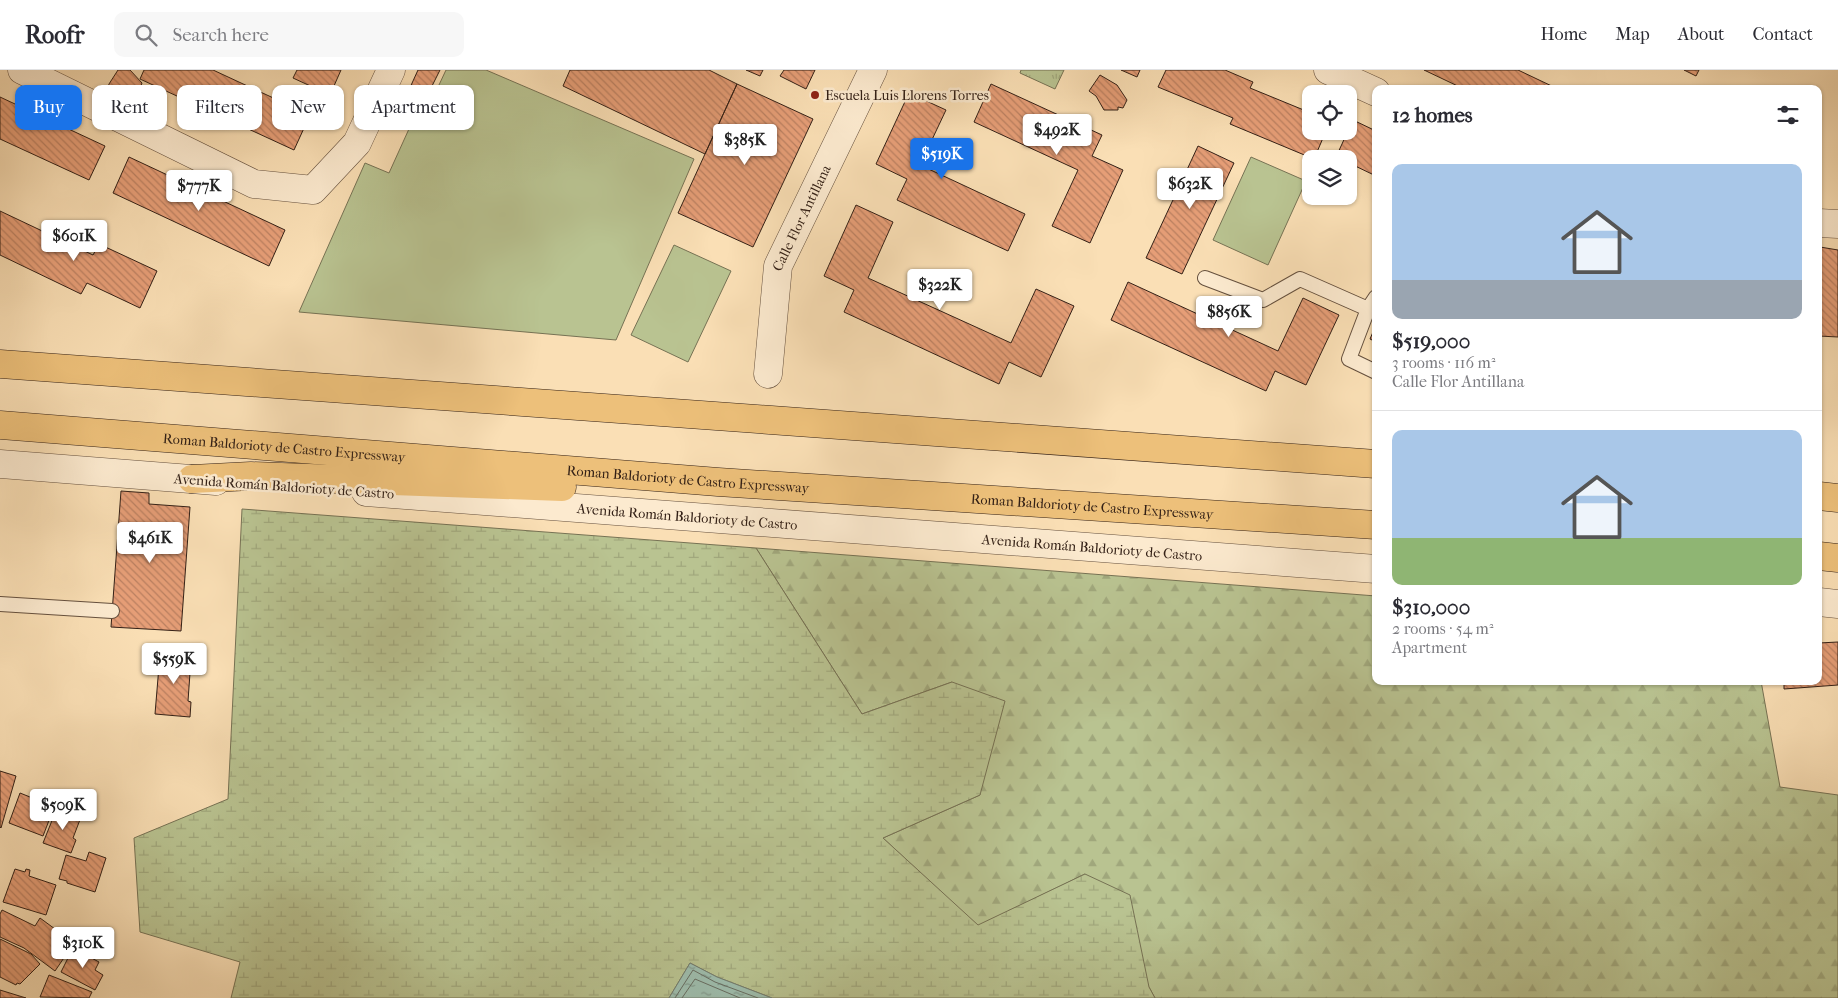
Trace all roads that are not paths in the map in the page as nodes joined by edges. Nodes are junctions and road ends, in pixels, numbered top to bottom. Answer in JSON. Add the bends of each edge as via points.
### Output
{"nodes":[{"id":1,"x":22,"y":70,"type":"edge"},
{"id":2,"x":391,"y":70,"type":"edge"},
{"id":3,"x":874,"y":70,"type":"edge"},
{"id":4,"x":1330,"y":70,"type":"edge"},
{"id":5,"x":1372,"y":90,"type":"edge"},
{"id":6,"x":1822,"y":223,"type":"edge"},
{"id":7,"x":1838,"y":224,"type":"edge"},
{"id":8,"x":1205,"y":278,"type":"dead end"},
{"id":9,"x":1372,"y":303,"type":"edge"},
{"id":10,"x":0,"y":364,"type":"edge"},
{"id":11,"x":1372,"y":370,"type":"edge"},
{"id":12,"x":768,"y":374,"type":"dead end"},
{"id":13,"x":0,"y":425,"type":"edge"},
{"id":14,"x":0,"y":464,"type":"edge"},
{"id":15,"x":1372,"y":464,"type":"edge"},
{"id":16,"x":192,"y":479,"type":"junction"},
{"id":17,"x":718,"y":482,"type":"junction"},
{"id":18,"x":1822,"y":496,"type":"edge"},
{"id":19,"x":1838,"y":498,"type":"edge"},
{"id":20,"x":1372,"y":525,"type":"edge"},
{"id":21,"x":1822,"y":556,"type":"edge"},
{"id":22,"x":1838,"y":558,"type":"edge"},
{"id":23,"x":1372,"y":569,"type":"edge"},
{"id":24,"x":1822,"y":602,"type":"edge"},
{"id":25,"x":0,"y":604,"type":"edge"},
{"id":26,"x":1838,"y":604,"type":"edge"},
{"id":27,"x":112,"y":611,"type":"dead end"}],
"edges":[{"from":1,"to":2,"type":"street","via":[[254,184],[313,190],[356,143]]},
{"from":3,"to":12,"type":"street","name":"Calle Flor Antillana","via":[[778,266]]},
{"from":4,"to":5,"type":"street"},
{"from":6,"to":7,"type":"street"},
{"from":8,"to":9,"type":"lane","via":[[1263,300],[1300,279]]},
{"from":9,"to":11,"type":"lane","via":[[1349,359]]},
{"from":10,"to":15,"type":"highway"},
{"from":13,"to":17,"type":"highway","name":"Roman Baldorioty de Castro Expressway"},
{"from":14,"to":16,"type":"street","name":"Avenida Román Baldorioty de Castro"},
{"from":16,"to":17,"type":"highway","via":[[251,476],[577,488]]},
{"from":16,"to":23,"type":"street","name":"Avenida Román Baldorioty de Castro"},
{"from":17,"to":20,"type":"highway","name":"Roman Baldorioty de Castro Expressway"},
{"from":18,"to":19,"type":"highway"},
{"from":21,"to":22,"type":"highway"},
{"from":24,"to":26,"type":"street"},
{"from":25,"to":27,"type":"lane"}]}
